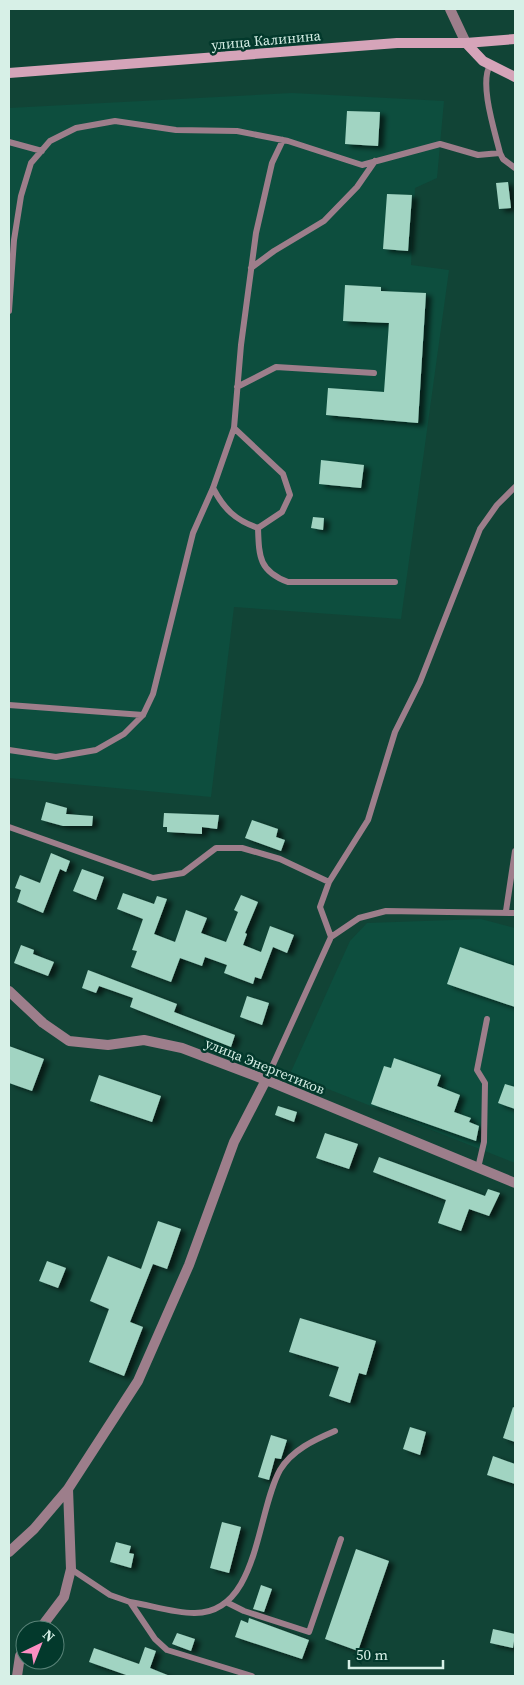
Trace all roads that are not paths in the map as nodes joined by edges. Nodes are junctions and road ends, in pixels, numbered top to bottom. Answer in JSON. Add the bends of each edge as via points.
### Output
{"nodes":[{"id":1,"x":450,"y":9,"type":"edge"},
{"id":2,"x":515,"y":39,"type":"edge"},
{"id":3,"x":466,"y":43,"type":"junction"},
{"id":4,"x":490,"y":65,"type":"junction"},
{"id":5,"x":9,"y":73,"type":"edge"},
{"id":6,"x":515,"y":77,"type":"edge"},
{"id":7,"x":283,"y":140,"type":"junction"},
{"id":8,"x":9,"y":142,"type":"edge"},
{"id":9,"x":42,"y":151,"type":"junction"},
{"id":10,"x":500,"y":153,"type":"junction"},
{"id":11,"x":375,"y":161,"type":"junction"},
{"id":12,"x":515,"y":168,"type":"edge"},
{"id":13,"x":251,"y":268,"type":"junction"},
{"id":14,"x":9,"y":309,"type":"edge"},
{"id":15,"x":374,"y":372,"type":"dead end"},
{"id":16,"x":237,"y":387,"type":"junction"},
{"id":17,"x":234,"y":428,"type":"junction"},
{"id":18,"x":515,"y":487,"type":"edge"},
{"id":19,"x":213,"y":488,"type":"junction"},
{"id":20,"x":258,"y":528,"type":"junction"},
{"id":21,"x":395,"y":582,"type":"dead end"},
{"id":22,"x":9,"y":704,"type":"edge"},
{"id":23,"x":143,"y":715,"type":"junction"},
{"id":24,"x":9,"y":750,"type":"edge"},
{"id":25,"x":9,"y":827,"type":"edge"},
{"id":26,"x":515,"y":851,"type":"edge"},
{"id":27,"x":329,"y":882,"type":"junction"},
{"id":28,"x":506,"y":911,"type":"junction"},
{"id":29,"x":515,"y":913,"type":"edge"},
{"id":30,"x":331,"y":937,"type":"junction"},
{"id":31,"x":9,"y":991,"type":"edge"},
{"id":32,"x":487,"y":1019,"type":"dead end"},
{"id":33,"x":266,"y":1080,"type":"junction"},
{"id":34,"x":478,"y":1168,"type":"junction"},
{"id":35,"x":515,"y":1183,"type":"edge"},
{"id":36,"x":334,"y":1431,"type":"dead end"},
{"id":37,"x":68,"y":1489,"type":"junction"},
{"id":38,"x":341,"y":1539,"type":"dead end"},
{"id":39,"x":9,"y":1552,"type":"edge"},
{"id":40,"x":70,"y":1569,"type":"junction"},
{"id":41,"x":130,"y":1602,"type":"junction"},
{"id":42,"x":228,"y":1602,"type":"junction"},
{"id":43,"x":47,"y":1620,"type":"edge"},
{"id":44,"x":252,"y":1676,"type":"edge"}],
"edges":[{"from":1,"to":3,"type":"street"},
{"from":2,"to":3,"type":"main road","name":"улица Калинина"},
{"from":3,"to":4,"type":"main road"},
{"from":3,"to":5,"type":"main road","name":"улица Калинина","via":[[397,43]]},
{"from":4,"to":6,"type":"main road"},
{"from":4,"to":10,"type":"lane","via":[[486,72],[486,86]]},
{"from":7,"to":9,"type":"lane","via":[[237,131],[176,130],[115,121],[76,128],[50,141]]},
{"from":7,"to":11,"type":"lane","via":[[362,165]]},
{"from":7,"to":13,"type":"lane","via":[[272,163]]},
{"from":8,"to":9,"type":"lane"},
{"from":9,"to":14,"type":"lane","via":[[31,163],[21,196]]},
{"from":10,"to":11,"type":"lane","via":[[478,155],[440,144]]},
{"from":10,"to":12,"type":"lane"},
{"from":11,"to":13,"type":"lane","via":[[357,187],[324,221],[274,250]]},
{"from":13,"to":16,"type":"lane"},
{"from":15,"to":16,"type":"lane","via":[[276,367]]},
{"from":16,"to":17,"type":"lane"},
{"from":17,"to":19,"type":"lane"},
{"from":17,"to":20,"type":"lane","via":[[283,474],[290,494],[282,512]]},
{"from":18,"to":27,"type":"lane","via":[[480,529],[420,682],[395,732],[368,820]]},
{"from":19,"to":20,"type":"lane","via":[[223,506],[244,523]]},
{"from":19,"to":23,"type":"lane","via":[[194,533],[153,694]]},
{"from":20,"to":21,"type":"lane","via":[[259,555],[272,576],[288,582]]},
{"from":22,"to":23,"type":"lane"},
{"from":23,"to":24,"type":"lane","via":[[124,734],[96,750],[56,756]]},
{"from":25,"to":27,"type":"lane","via":[[153,878],[183,873],[216,848],[242,848],[280,859]]},
{"from":26,"to":28,"type":"lane"},
{"from":27,"to":30,"type":"lane","via":[[320,907]]},
{"from":28,"to":29,"type":"lane"},
{"from":28,"to":30,"type":"lane","via":[[386,911],[359,918]]},
{"from":30,"to":33,"type":"lane"},
{"from":31,"to":33,"type":"street","name":"улица Энергетиков","via":[[43,1023],[70,1041],[108,1045],[144,1040],[182,1048]]},
{"from":32,"to":34,"type":"lane","via":[[477,1070],[485,1083],[484,1142]]},
{"from":33,"to":34,"type":"street","name":"улица Энергетиков"},
{"from":33,"to":37,"type":"street","via":[[234,1142],[188,1265],[138,1381]]},
{"from":34,"to":35,"type":"street","name":"улица Энергетиков"},
{"from":36,"to":42,"type":"lane","via":[[306,1443],[281,1468],[272,1486],[245,1577]]},
{"from":37,"to":39,"type":"street","via":[[34,1529]]},
{"from":37,"to":40,"type":"street"},
{"from":38,"to":42,"type":"lane","via":[[309,1632],[244,1612]]},
{"from":40,"to":41,"type":"lane","via":[[110,1595]]},
{"from":40,"to":43,"type":"street","via":[[64,1597]]},
{"from":41,"to":42,"type":"lane","via":[[194,1613]]},
{"from":41,"to":44,"type":"lane","via":[[155,1639],[167,1650]]}]}
